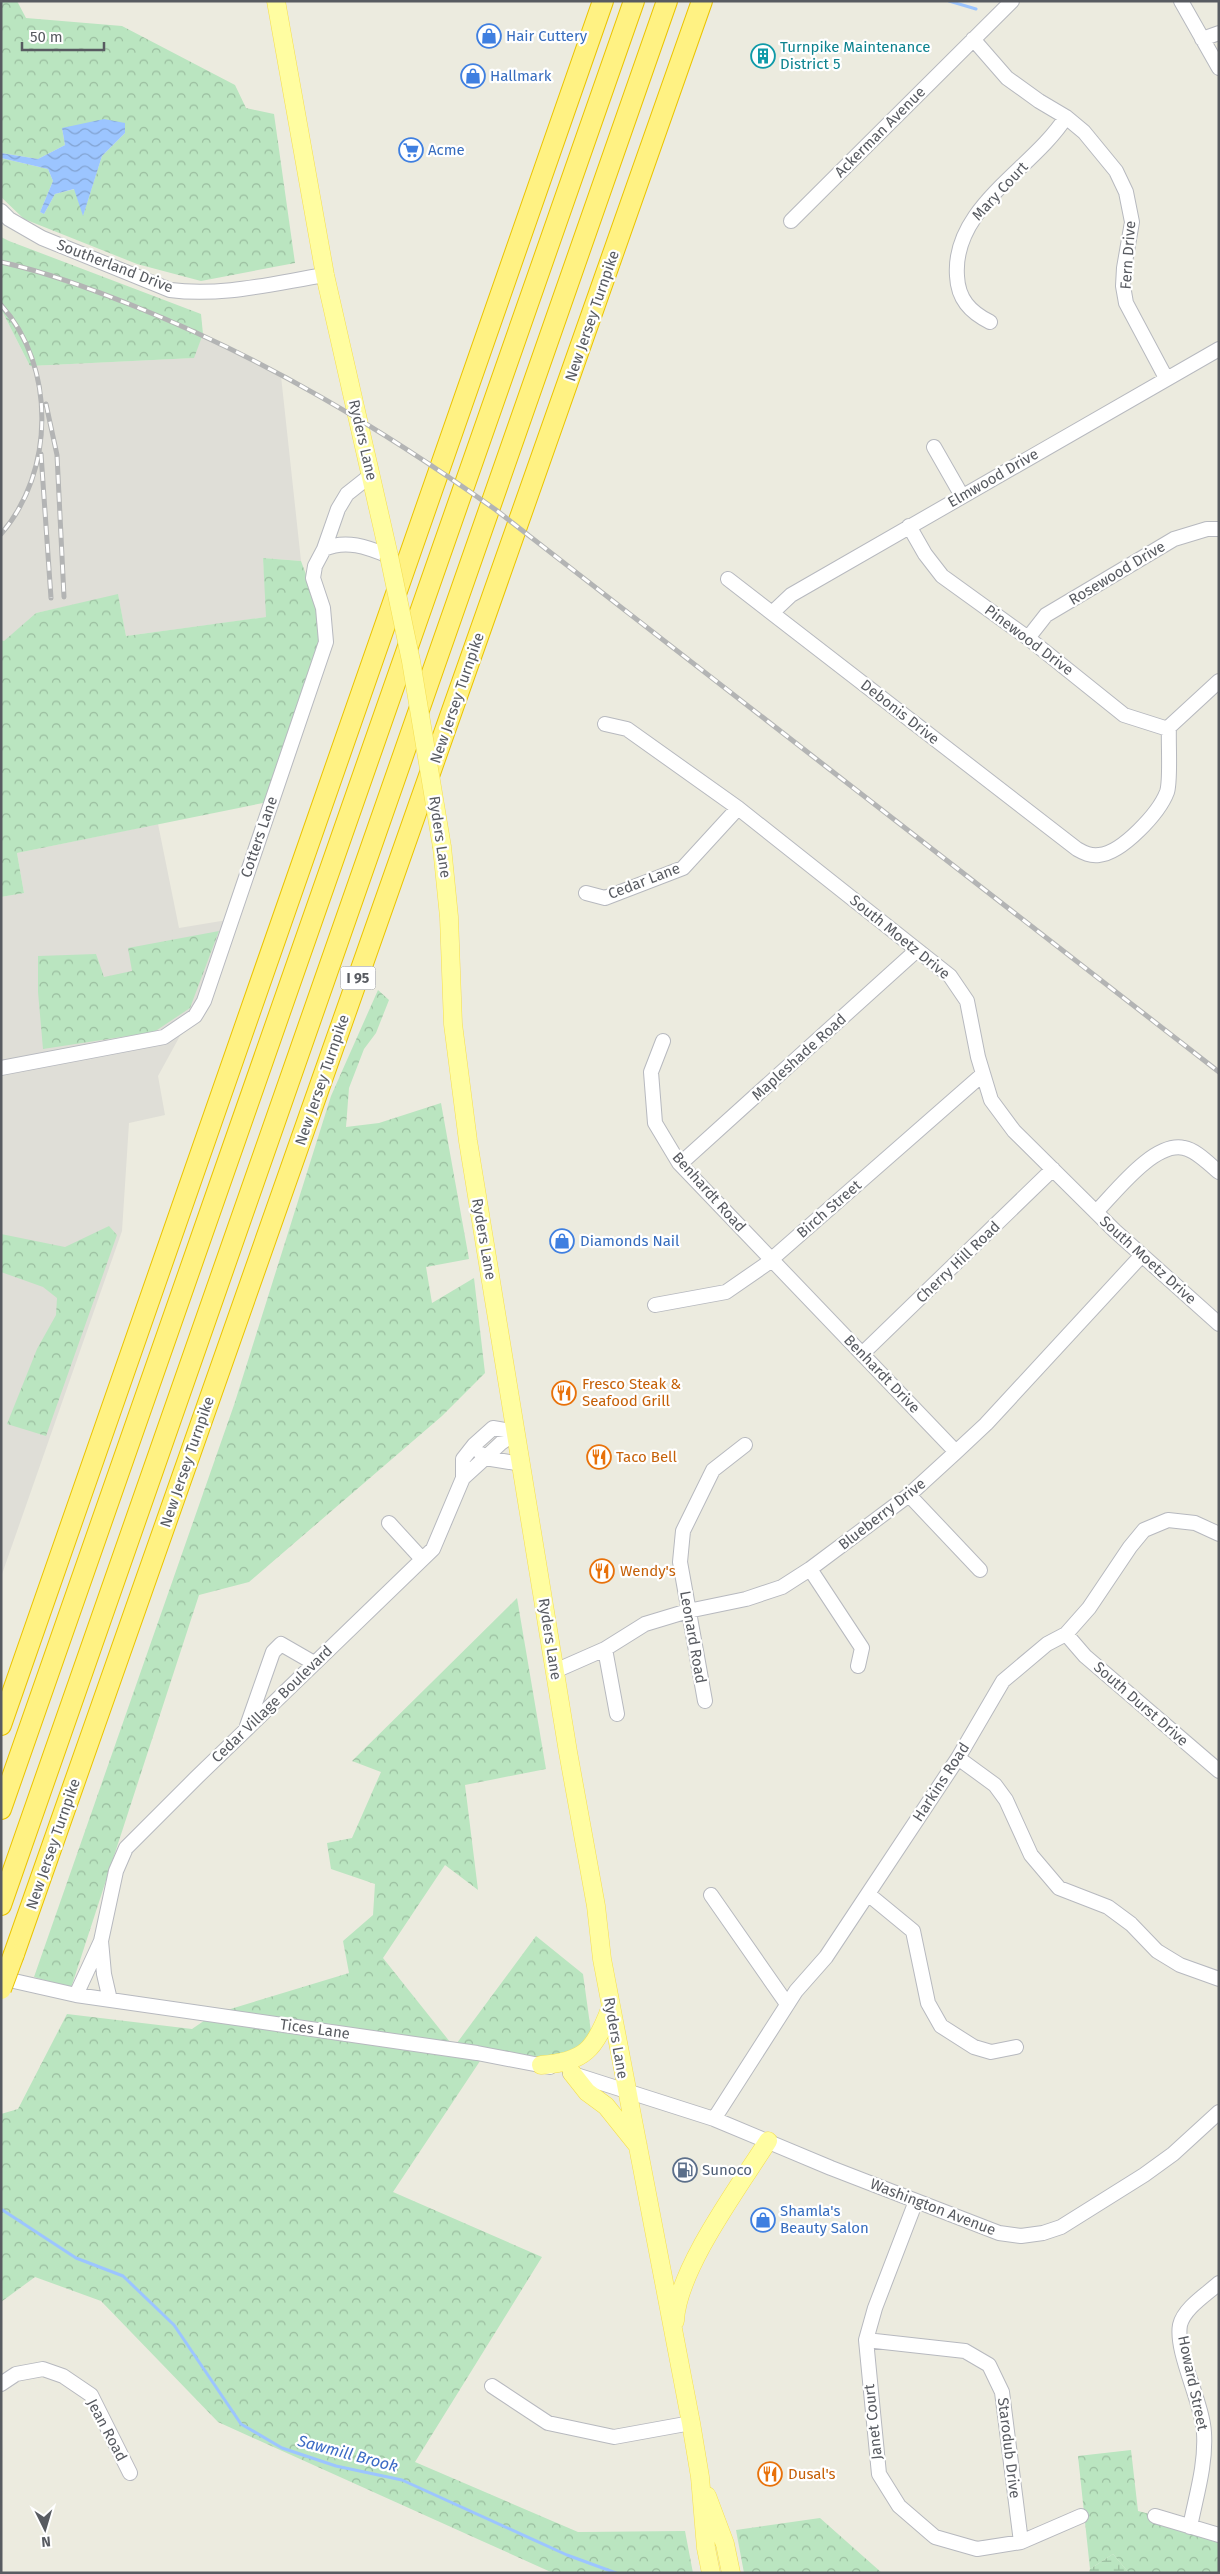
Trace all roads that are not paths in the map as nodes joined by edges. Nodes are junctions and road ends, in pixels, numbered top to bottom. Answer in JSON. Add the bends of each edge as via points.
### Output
{"nodes":[{"id":1,"x":276,"y":1,"type":"edge"},
{"id":2,"x":603,"y":1,"type":"edge"},
{"id":3,"x":634,"y":1,"type":"edge"},
{"id":4,"x":667,"y":1,"type":"edge"},
{"id":5,"x":702,"y":1,"type":"edge"},
{"id":6,"x":1012,"y":1,"type":"edge"},
{"id":7,"x":1181,"y":1,"type":"edge"},
{"id":8,"x":1219,"y":32,"type":"edge"},
{"id":9,"x":973,"y":39,"type":"junction"},
{"id":10,"x":1202,"y":39,"type":"junction"},
{"id":11,"x":1219,"y":68,"type":"edge"},
{"id":12,"x":1066,"y":116,"type":"junction"},
{"id":13,"x":1,"y":211,"type":"edge"},
{"id":14,"x":791,"y":221,"type":"dead end"},
{"id":15,"x":325,"y":275,"type":"junction"},
{"id":16,"x":990,"y":322,"type":"dead end"},
{"id":17,"x":1219,"y":349,"type":"edge"},
{"id":18,"x":1166,"y":378,"type":"junction"},
{"id":19,"x":934,"y":447,"type":"dead end"},
{"id":20,"x":371,"y":474,"type":"junction"},
{"id":21,"x":962,"y":496,"type":"junction"},
{"id":22,"x":909,"y":526,"type":"junction"},
{"id":23,"x":1219,"y":530,"type":"edge"},
{"id":24,"x":324,"y":549,"type":"junction"},
{"id":25,"x":389,"y":556,"type":"junction"},
{"id":26,"x":728,"y":579,"type":"dead end"},
{"id":27,"x":772,"y":613,"type":"junction"},
{"id":28,"x":1028,"y":638,"type":"junction"},
{"id":29,"x":1219,"y":681,"type":"edge"},
{"id":30,"x":605,"y":724,"type":"dead end"},
{"id":31,"x":1168,"y":729,"type":"junction"},
{"id":32,"x":738,"y":808,"type":"junction"},
{"id":33,"x":586,"y":893,"type":"dead end"},
{"id":34,"x":917,"y":950,"type":"junction"},
{"id":35,"x":663,"y":1041,"type":"dead end"},
{"id":36,"x":1,"y":1068,"type":"edge"},
{"id":37,"x":983,"y":1074,"type":"junction"},
{"id":38,"x":680,"y":1164,"type":"junction"},
{"id":39,"x":1053,"y":1170,"type":"junction"},
{"id":40,"x":1219,"y":1172,"type":"edge"},
{"id":41,"x":1096,"y":1212,"type":"junction"},
{"id":42,"x":1142,"y":1255,"type":"junction"},
{"id":43,"x":771,"y":1259,"type":"junction"},
{"id":44,"x":807,"y":1296,"type":"joint"},
{"id":45,"x":655,"y":1304,"type":"dead end"},
{"id":46,"x":1219,"y":1324,"type":"edge"},
{"id":47,"x":862,"y":1354,"type":"junction"},
{"id":48,"x":517,"y":1432,"type":"junction"},
{"id":49,"x":474,"y":1445,"type":"junction"},
{"id":50,"x":745,"y":1445,"type":"dead end"},
{"id":51,"x":956,"y":1452,"type":"junction"},
{"id":52,"x":484,"y":1458,"type":"junction"},
{"id":53,"x":522,"y":1464,"type":"junction"},
{"id":54,"x":463,"y":1478,"type":"junction"},
{"id":55,"x":909,"y":1495,"type":"junction"},
{"id":56,"x":389,"y":1523,"type":"dead end"},
{"id":57,"x":1219,"y":1534,"type":"edge"},
{"id":58,"x":422,"y":1559,"type":"junction"},
{"id":59,"x":810,"y":1569,"type":"junction"},
{"id":60,"x":980,"y":1570,"type":"dead end"},
{"id":61,"x":688,"y":1611,"type":"junction"},
{"id":62,"x":1066,"y":1634,"type":"junction"},
{"id":63,"x":605,"y":1649,"type":"junction"},
{"id":64,"x":314,"y":1663,"type":"junction"},
{"id":65,"x":858,"y":1666,"type":"dead end"},
{"id":66,"x":555,"y":1671,"type":"junction"},
{"id":67,"x":704,"y":1701,"type":"dead end"},
{"id":68,"x":617,"y":1714,"type":"dead end"},
{"id":69,"x":1,"y":1725,"type":"edge"},
{"id":70,"x":246,"y":1729,"type":"junction"},
{"id":71,"x":958,"y":1758,"type":"junction"},
{"id":72,"x":1219,"y":1771,"type":"edge"},
{"id":73,"x":1,"y":1809,"type":"edge"},
{"id":74,"x":868,"y":1894,"type":"junction"},
{"id":75,"x":712,"y":1895,"type":"dead end"},
{"id":76,"x":1,"y":1905,"type":"edge"},
{"id":77,"x":101,"y":1941,"type":"junction"},
{"id":78,"x":1,"y":1978,"type":"edge"},
{"id":79,"x":1219,"y":1979,"type":"edge"},
{"id":80,"x":1,"y":1989,"type":"edge"},
{"id":81,"x":76,"y":1995,"type":"junction"},
{"id":82,"x":110,"y":2000,"type":"junction"},
{"id":83,"x":787,"y":2004,"type":"junction"},
{"id":84,"x":611,"y":2009,"type":"junction"},
{"id":85,"x":1016,"y":2046,"type":"dead end"},
{"id":86,"x":541,"y":2065,"type":"junction"},
{"id":87,"x":572,"y":2073,"type":"junction"},
{"id":88,"x":626,"y":2090,"type":"junction"},
{"id":89,"x":1219,"y":2112,"type":"edge"},
{"id":90,"x":714,"y":2119,"type":"junction"},
{"id":91,"x":768,"y":2141,"type":"junction"},
{"id":92,"x":639,"y":2148,"type":"junction"},
{"id":93,"x":916,"y":2201,"type":"junction"},
{"id":94,"x":1219,"y":2283,"type":"edge"},
{"id":95,"x":675,"y":2336,"type":"junction"},
{"id":96,"x":866,"y":2340,"type":"junction"},
{"id":97,"x":1,"y":2384,"type":"edge"},
{"id":98,"x":492,"y":2386,"type":"dead end"},
{"id":99,"x":691,"y":2423,"type":"junction"},
{"id":100,"x":130,"y":2472,"type":"dead end"},
{"id":101,"x":700,"y":2477,"type":"junction"},
{"id":102,"x":1081,"y":2516,"type":"dead end"},
{"id":103,"x":1155,"y":2516,"type":"dead end"},
{"id":104,"x":1190,"y":2528,"type":"junction"},
{"id":105,"x":1219,"y":2535,"type":"edge"},
{"id":106,"x":1021,"y":2542,"type":"junction"},
{"id":107,"x":711,"y":2573,"type":"edge"},
{"id":108,"x":731,"y":2573,"type":"edge"}],
"edges":[{"from":1,"to":15,"type":"main road","name":"Ryders Lane"},
{"from":2,"to":69,"type":"highway"},
{"from":3,"to":73,"type":"highway"},
{"from":4,"to":76,"type":"highway","name":"New Jersey Turnpike","number":"I 95"},
{"from":5,"to":80,"type":"highway","name":"New Jersey Turnpike","number":"I 95","bridge":true},
{"from":6,"to":9,"type":"street","name":"Ackerman Avenue"},
{"from":7,"to":10,"type":"street"},
{"from":8,"to":10,"type":"street"},
{"from":9,"to":12,"type":"street","name":"Fern Drive","via":[[1007,78]]},
{"from":9,"to":14,"type":"street","name":"Ackerman Avenue"},
{"from":10,"to":11,"type":"street"},
{"from":12,"to":16,"type":"street","name":"Mary Court","via":[[1054,135],[982,206],[964,234],[957,262],[957,286],[971,310]]},
{"from":12,"to":18,"type":"street","name":"Fern Drive","via":[[1102,152],[1126,192],[1132,222],[1124,268],[1126,303]]},
{"from":13,"to":15,"type":"street","name":"Southerland Drive","via":[[42,238],[170,290],[217,293]]},
{"from":15,"to":20,"type":"main road","name":"Ryders Lane"},
{"from":17,"to":18,"type":"street","name":"Elmwood Drive"},
{"from":18,"to":21,"type":"street","name":"Elmwood Drive"},
{"from":19,"to":21,"type":"street"},
{"from":20,"to":24,"type":"street","name":"Cotters Lane","via":[[347,494],[338,509]]},
{"from":20,"to":25,"type":"main road","name":"Ryders Lane"},
{"from":21,"to":22,"type":"street","name":"Elmwood Drive"},
{"from":22,"to":27,"type":"street","name":"Elmwood Drive","via":[[791,595]]},
{"from":22,"to":28,"type":"street","name":"Pinewood Drive","via":[[942,576]]},
{"from":23,"to":28,"type":"street","name":"Rosewood Drive","via":[[1207,529],[1174,539],[1046,616]]},
{"from":24,"to":25,"type":"street","via":[[336,544],[352,545]]},
{"from":24,"to":36,"type":"street","name":"Cotters Lane","via":[[313,578],[323,608],[326,642],[204,1001],[195,1016],[164,1036]]},
{"from":25,"to":48,"type":"main road","name":"Ryders Lane","bridge":true,"via":[[411,661],[442,846],[458,1070]]},
{"from":26,"to":27,"type":"street","name":"Debonis Drive"},
{"from":27,"to":31,"type":"street","name":"Debonis Drive","via":[[1089,855],[1111,852],[1146,824],[1168,791]]},
{"from":28,"to":31,"type":"street","name":"Pinewood Drive","via":[[1124,715]]},
{"from":29,"to":31,"type":"street"},
{"from":30,"to":32,"type":"street","name":"South Moetz Drive","via":[[627,729]]},
{"from":32,"to":33,"type":"street","name":"Cedar Lane","via":[[683,868],[605,898]]},
{"from":32,"to":34,"type":"street","name":"South Moetz Drive"},
{"from":34,"to":37,"type":"street","name":"South Moetz Drive","via":[[950,976],[967,1001]]},
{"from":34,"to":38,"type":"street","name":"Mapleshade Road"},
{"from":35,"to":38,"type":"street","name":"Benhardt Road","via":[[651,1072],[654,1123]]},
{"from":37,"to":39,"type":"street","name":"South Moetz Drive","via":[[991,1100],[1014,1131]]},
{"from":37,"to":43,"type":"street","name":"Birch Street"},
{"from":38,"to":43,"type":"street","name":"Benhardt Road"},
{"from":39,"to":41,"type":"street","name":"South Moetz Drive"},
{"from":39,"to":47,"type":"street","name":"Cherry Hill Road"},
{"from":40,"to":41,"type":"street","via":[[1184,1148],[1167,1148],[1151,1156]]},
{"from":41,"to":42,"type":"street","name":"South Moetz Drive"},
{"from":42,"to":46,"type":"street","name":"South Moetz Drive"},
{"from":42,"to":51,"type":"street","name":"Blueberry Drive","via":[[986,1424]]},
{"from":43,"to":44,"type":"street","name":"Benhardt Road"},
{"from":43,"to":45,"type":"street","name":"Birch Street","via":[[726,1292]]},
{"from":44,"to":47,"type":"street","name":"Benhardt Drive"},
{"from":47,"to":51,"type":"street","name":"Benhardt Drive"},
{"from":48,"to":49,"type":"street","name":"Cedar Village Boulevard","via":[[493,1428]]},
{"from":48,"to":52,"type":"street","name":"Cedar Village Boulevard","via":[[500,1442]]},
{"from":48,"to":53,"type":"main road","name":"Ryders Lane"},
{"from":49,"to":52,"type":"street"},
{"from":49,"to":54,"type":"street","name":"Cedar Village Boulevard","via":[[464,1459]]},
{"from":50,"to":61,"type":"street","name":"Leonard Road","via":[[713,1470],[684,1531],[680,1562]]},
{"from":51,"to":55,"type":"street","name":"Blueberry Drive"},
{"from":52,"to":53,"type":"street"},
{"from":52,"to":54,"type":"street","name":"Cedar Village Boulevard"},
{"from":53,"to":66,"type":"main road","name":"Ryders Lane"},
{"from":54,"to":58,"type":"street","name":"Cedar Village Boulevard","via":[[439,1538]]},
{"from":55,"to":59,"type":"street","name":"Blueberry Drive"},
{"from":55,"to":60,"type":"street"},
{"from":56,"to":58,"type":"street"},
{"from":57,"to":62,"type":"street","name":"Harkins Road","via":[[1195,1523],[1168,1520],[1144,1530],[1090,1608]]},
{"from":58,"to":64,"type":"street","name":"Cedar Village Boulevard"},
{"from":59,"to":61,"type":"street","name":"Blueberry Drive","via":[[782,1587],[746,1599]]},
{"from":59,"to":65,"type":"street","via":[[862,1648]]},
{"from":61,"to":63,"type":"street","name":"Blueberry Drive","via":[[645,1624]]},
{"from":61,"to":67,"type":"street","name":"Leonard Road"},
{"from":62,"to":71,"type":"street","name":"Harkins Road","via":[[1047,1644],[1002,1681]]},
{"from":62,"to":72,"type":"street","name":"South Durst Drive","via":[[1085,1656]]},
{"from":63,"to":66,"type":"street","name":"Blueberry Drive"},
{"from":63,"to":68,"type":"street"},
{"from":64,"to":70,"type":"street","name":"Cedar Village Boulevard"},
{"from":64,"to":70,"type":"street","via":[[281,1644],[277,1646]]},
{"from":66,"to":84,"type":"main road","name":"Ryders Lane"},
{"from":70,"to":77,"type":"street","name":"Cedar Village Boulevard","via":[[126,1848],[116,1871]]},
{"from":71,"to":74,"type":"street","name":"Harkins Road"},
{"from":71,"to":79,"type":"street","via":[[995,1784],[1031,1854],[1059,1888],[1108,1907],[1131,1924],[1157,1951],[1180,1965]]},
{"from":74,"to":83,"type":"street","name":"Harkins Road","via":[[826,1956]]},
{"from":74,"to":85,"type":"street","via":[[913,1931],[928,2004],[941,2026],[983,2050],[992,2052]]},
{"from":75,"to":83,"type":"street"},
{"from":77,"to":81,"type":"street","name":"Cedar Village Boulevard"},
{"from":77,"to":82,"type":"street","name":"Cedar Village Boulevard"},
{"from":78,"to":81,"type":"street","name":"Tices Lane"},
{"from":81,"to":82,"type":"street","name":"Tices Lane"},
{"from":82,"to":86,"type":"street","name":"Tices Lane"},
{"from":83,"to":90,"type":"street","name":"Harkins Road"},
{"from":84,"to":86,"type":"main road","via":[[601,2034],[585,2053],[564,2063]]},
{"from":84,"to":88,"type":"main road","name":"Ryders Lane"},
{"from":86,"to":87,"type":"street","name":"Tices Lane"},
{"from":87,"to":88,"type":"street","name":"Tices Lane"},
{"from":87,"to":92,"type":"main road","via":[[587,2092],[606,2106]]},
{"from":88,"to":90,"type":"street","name":"Washington Avenue"},
{"from":88,"to":92,"type":"main road","name":"Ryders Lane"},
{"from":89,"to":93,"type":"street","name":"Washington Avenue","via":[[1173,2154],[1144,2175],[1061,2227],[1043,2233],[1021,2236],[999,2233]]},
{"from":90,"to":91,"type":"street","name":"Washington Avenue"},
{"from":91,"to":93,"type":"street","name":"Washington Avenue"},
{"from":91,"to":95,"type":"main road","via":[[712,2228],[687,2277],[676,2310]]},
{"from":92,"to":95,"type":"main road","name":"Ryders Lane"},
{"from":93,"to":96,"type":"street","name":"Janet Court","via":[[874,2308]]},
{"from":94,"to":104,"type":"street","name":"Howard Street","via":[[1189,2309],[1180,2325],[1182,2347],[1204,2431],[1204,2459]]},
{"from":95,"to":99,"type":"main road","name":"Ryders Lane"},
{"from":96,"to":106,"type":"street","name":"Janet Court","via":[[879,2474],[900,2506],[935,2538],[978,2549]]},
{"from":96,"to":106,"type":"street","name":"Starodub Drive","via":[[965,2351],[990,2365],[1002,2392]]},
{"from":97,"to":100,"type":"street","name":"Jean Road","via":[[16,2374],[43,2369],[63,2376],[91,2395]]},
{"from":98,"to":99,"type":"street","via":[[548,2423],[614,2437]]},
{"from":99,"to":101,"type":"main road","name":"Ryders Lane"},
{"from":101,"to":107,"type":"main road","name":"Ryders Lane"},
{"from":101,"to":108,"type":"main road","name":"Ryders Lane","via":[[726,2544]]},
{"from":102,"to":106,"type":"street","name":"Janet Court"},
{"from":103,"to":104,"type":"street"},
{"from":104,"to":105,"type":"street"}]}
